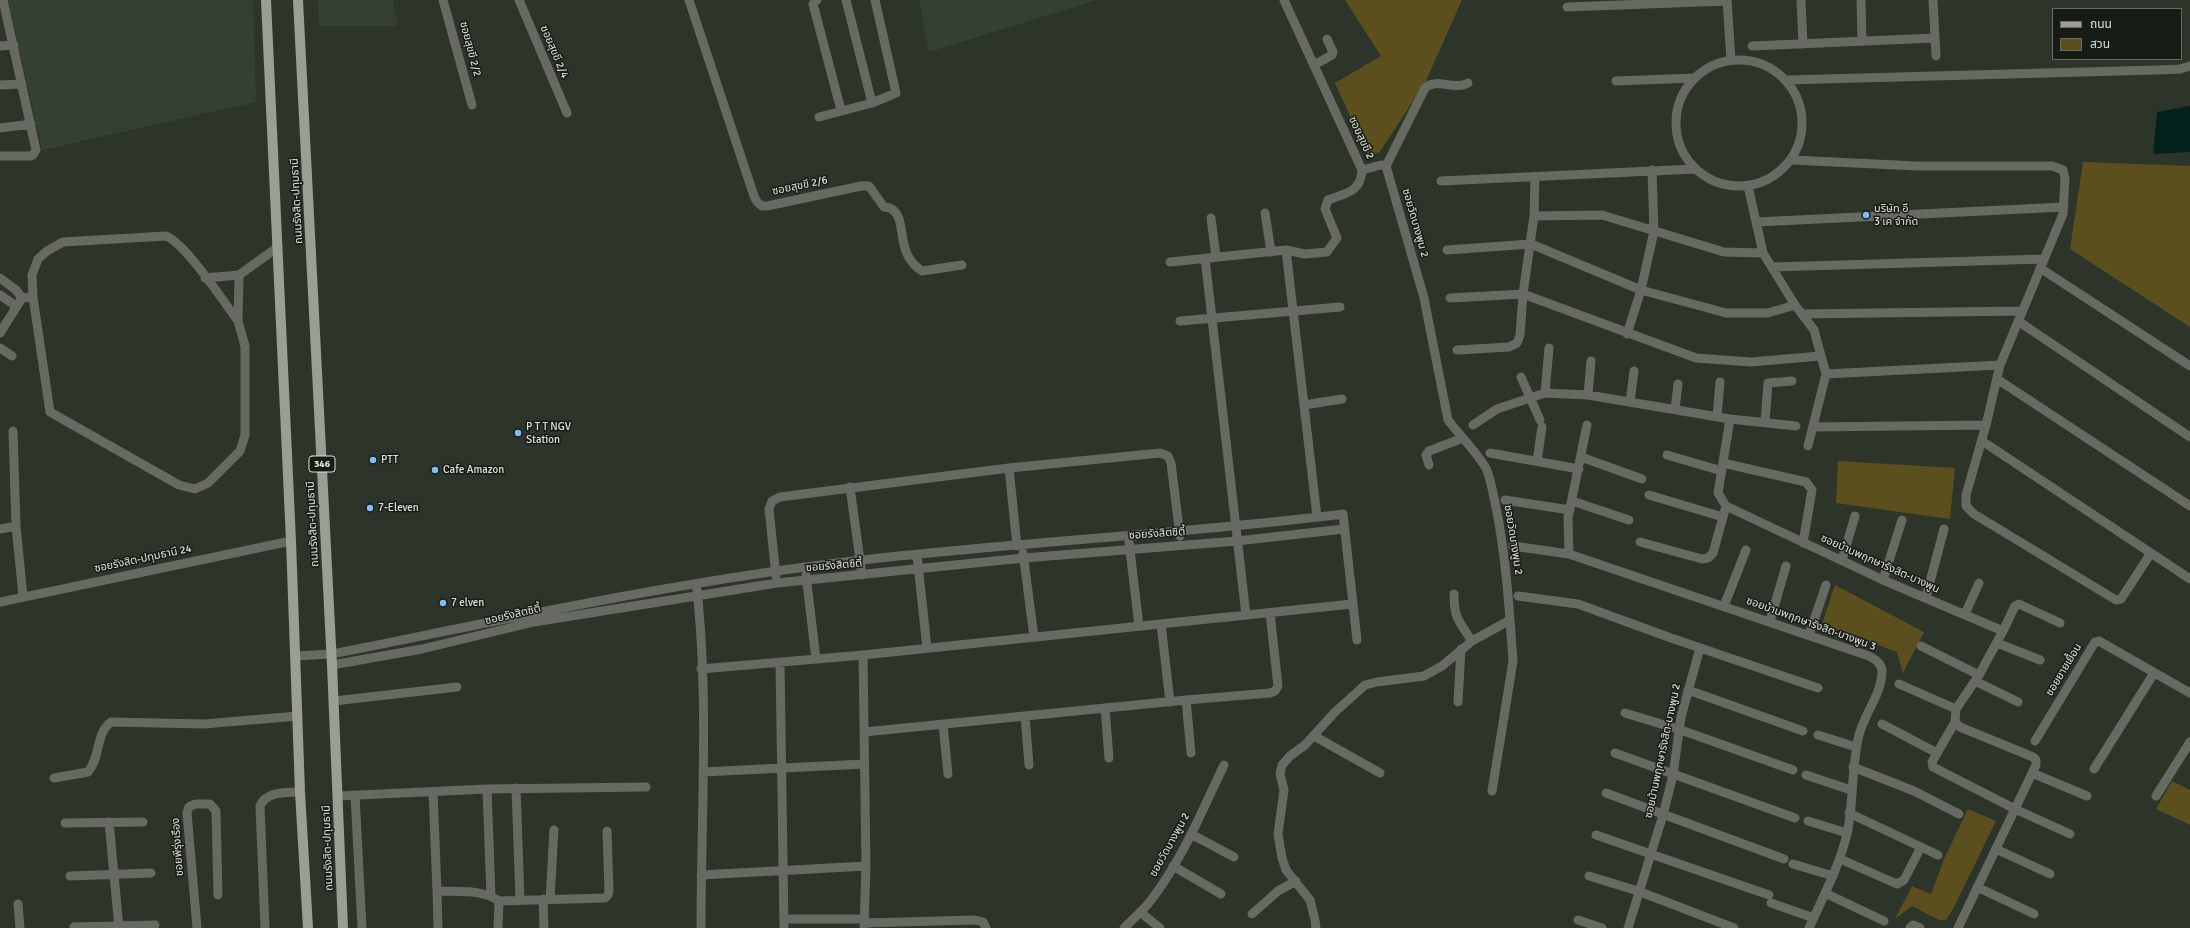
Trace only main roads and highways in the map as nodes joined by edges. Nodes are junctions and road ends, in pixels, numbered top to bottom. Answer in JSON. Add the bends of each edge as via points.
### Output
{"nodes":[{"id":1,"x":266,"y":0,"type":"edge"},
{"id":2,"x":298,"y":0,"type":"edge"},
{"id":3,"x":308,"y":928,"type":"edge"},
{"id":4,"x":343,"y":928,"type":"edge"}],
"edges":[{"from":1,"to":3,"type":"main road","name":"ถนนรังสิต-ปทุมธานี"},
{"from":2,"to":4,"type":"main road","name":"ถนนรังสิต-ปทุมธานี","number":"346","via":[[332,654]]}]}
